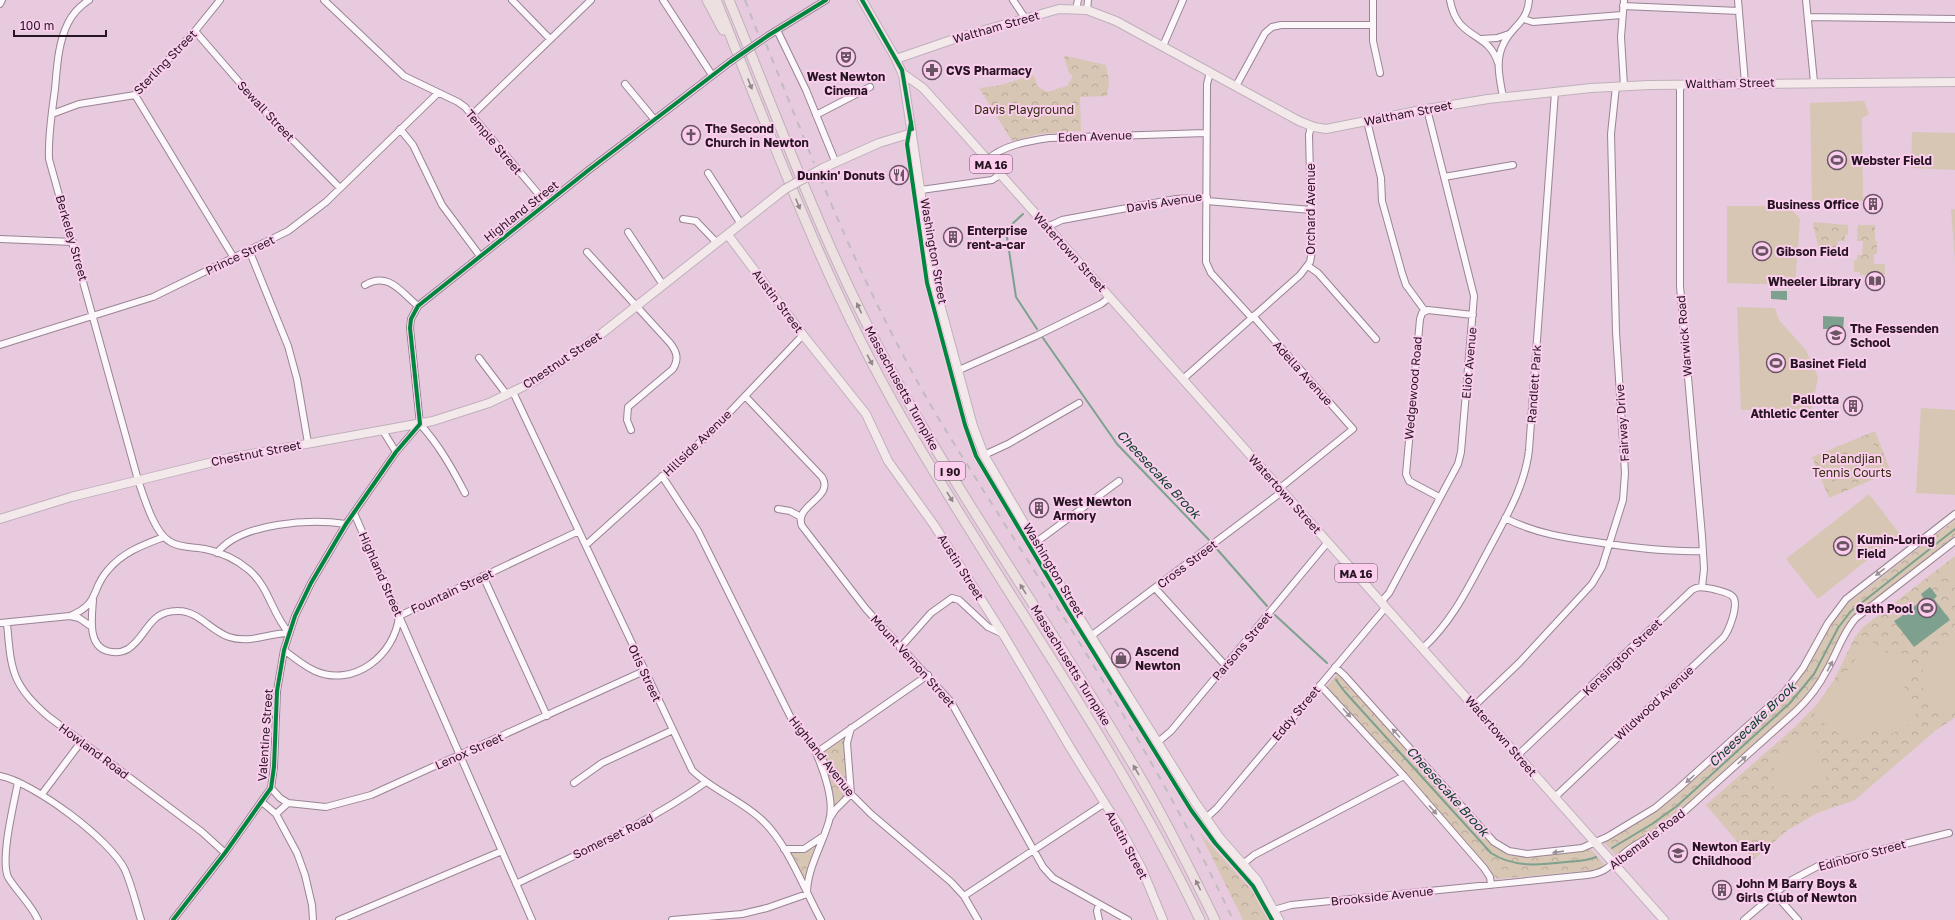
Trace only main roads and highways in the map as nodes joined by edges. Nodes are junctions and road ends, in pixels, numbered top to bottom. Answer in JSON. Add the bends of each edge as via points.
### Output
{"nodes":[{"id":1,"x":707,"y":0,"type":"edge"},
{"id":2,"x":716,"y":0,"type":"edge"},
{"id":3,"x":729,"y":0,"type":"edge"},
{"id":4,"x":862,"y":0,"type":"edge"},
{"id":5,"x":735,"y":48,"type":"junction"},
{"id":6,"x":896,"y":60,"type":"junction"},
{"id":7,"x":902,"y":73,"type":"junction"},
{"id":8,"x":1955,"y":82,"type":"edge"},
{"id":9,"x":912,"y":133,"type":"junction"},
{"id":10,"x":728,"y":235,"type":"junction"},
{"id":11,"x":0,"y":519,"type":"edge"},
{"id":12,"x":1163,"y":920,"type":"edge"},
{"id":13,"x":1200,"y":920,"type":"edge"},
{"id":14,"x":1215,"y":920,"type":"edge"},
{"id":15,"x":1279,"y":920,"type":"edge"},
{"id":16,"x":1664,"y":920,"type":"edge"}],
"edges":[{"from":1,"to":5,"type":"highway","via":[[712,13]]},
{"from":2,"to":5,"type":"highway","name":"Massachusetts Turnpike","number":"I 90"},
{"from":14,"to":3,"type":"highway","name":"Massachusetts Turnpike","number":"I 90","one_way":true,"via":[[1186,860],[1142,780],[938,453],[882,354],[824,231]]},
{"from":4,"to":6,"type":"main road","name":"Washington Street","number":"MA 16"},
{"from":5,"to":13,"type":"highway","name":"Massachusetts Turnpike","number":"I 90","one_way":true,"via":[[820,257],[880,378],[925,457],[1127,781]]},
{"from":6,"to":7,"type":"main road","name":"Washington Street","number":"MA 16"},
{"from":6,"to":8,"type":"main road","name":"Waltham Street","via":[[943,42],[1054,10],[1087,10],[1111,19],[1311,126],[1330,128],[1503,97],[1620,86]]},
{"from":7,"to":9,"type":"main road","name":"Washington Street"},
{"from":7,"to":16,"type":"main road","name":"Watertown Street","number":"MA 16","via":[[923,88],[1001,174]]},
{"from":9,"to":10,"type":"main road","name":"Chestnut Street","bridge":true,"via":[[893,137],[835,161],[785,190]]},
{"from":9,"to":15,"type":"main road","name":"Washington Street","via":[[934,282],[975,432],[984,456],[1091,636],[1206,818],[1259,883]]},
{"from":10,"to":11,"type":"main road","name":"Chestnut Street","via":[[601,334],[535,381],[510,394],[456,415],[420,424],[229,458],[138,480]]},
{"from":10,"to":12,"type":"main road","name":"Austin Street","via":[[866,414],[891,466],[927,514],[1105,803],[1132,849]]}]}
